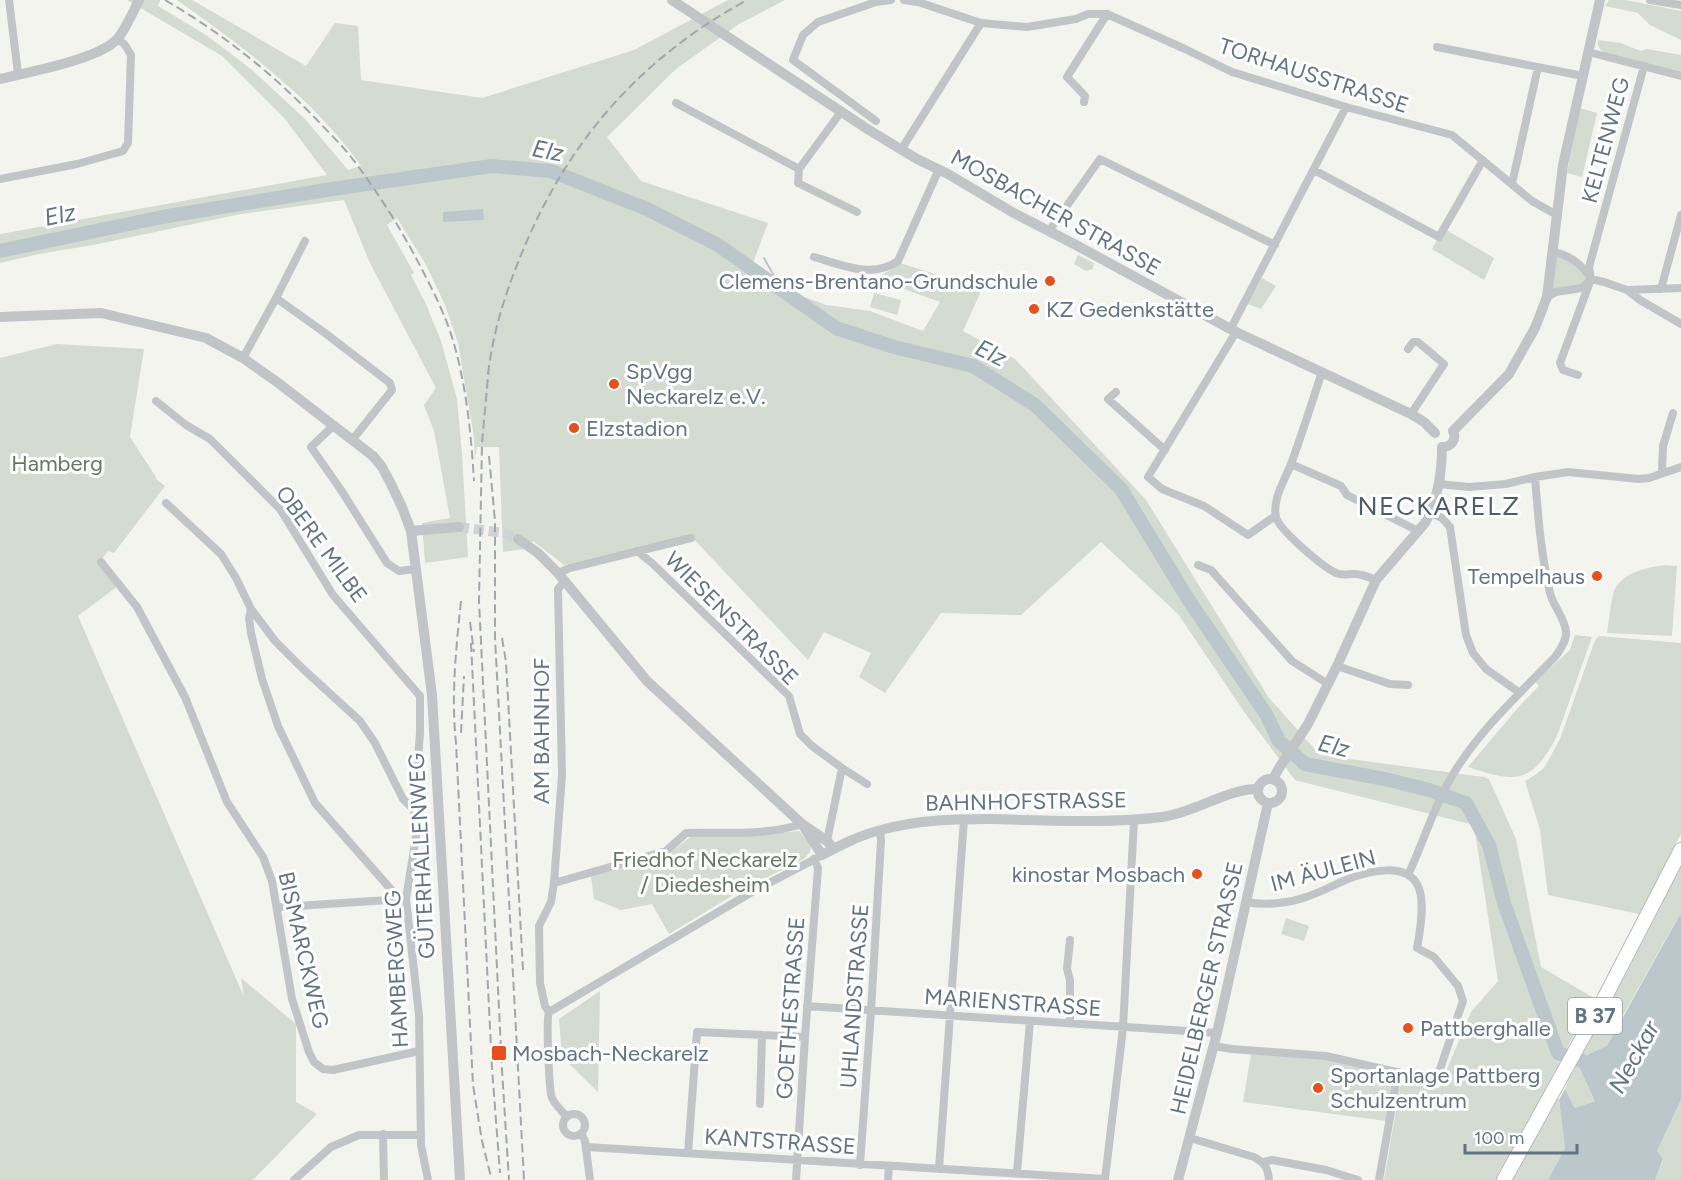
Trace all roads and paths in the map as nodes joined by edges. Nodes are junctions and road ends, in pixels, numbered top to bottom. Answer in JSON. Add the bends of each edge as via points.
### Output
{"nodes":[{"id":1,"x":9,"y":0,"type":"edge"},
{"id":2,"x":139,"y":0,"type":"edge"},
{"id":3,"x":672,"y":0,"type":"edge"},
{"id":4,"x":891,"y":0,"type":"edge"},
{"id":5,"x":904,"y":0,"type":"edge"},
{"id":6,"x":1600,"y":0,"type":"edge"},
{"id":7,"x":1650,"y":0,"type":"edge"},
{"id":8,"x":1681,"y":5,"type":"edge"},
{"id":9,"x":1107,"y":14,"type":"junction"},
{"id":10,"x":981,"y":23,"type":"junction"},
{"id":11,"x":118,"y":39,"type":"junction"},
{"id":12,"x":1437,"y":47,"type":"dead end"},
{"id":13,"x":1588,"y":52,"type":"junction"},
{"id":14,"x":1644,"y":66,"type":"junction"},
{"id":15,"x":1538,"y":67,"type":"junction"},
{"id":16,"x":18,"y":74,"type":"junction"},
{"id":17,"x":1583,"y":76,"type":"junction"},
{"id":18,"x":1681,"y":76,"type":"edge"},
{"id":19,"x":0,"y":79,"type":"edge"},
{"id":20,"x":1084,"y":102,"type":"dead end"},
{"id":21,"x":676,"y":103,"type":"dead end"},
{"id":22,"x":1347,"y":107,"type":"junction"},
{"id":23,"x":841,"y":112,"type":"junction"},
{"id":24,"x":876,"y":121,"type":"dead end"},
{"id":25,"x":901,"y":150,"type":"junction"},
{"id":26,"x":1483,"y":160,"type":"junction"},
{"id":27,"x":799,"y":169,"type":"junction"},
{"id":28,"x":939,"y":169,"type":"junction"},
{"id":29,"x":1314,"y":170,"type":"junction"},
{"id":30,"x":0,"y":179,"type":"edge"},
{"id":31,"x":1512,"y":184,"type":"junction"},
{"id":32,"x":857,"y":212,"type":"dead end"},
{"id":33,"x":1557,"y":215,"type":"junction"},
{"id":34,"x":1681,"y":215,"type":"edge"},
{"id":35,"x":1049,"y":231,"type":"junction"},
{"id":36,"x":305,"y":241,"type":"dead end"},
{"id":37,"x":1275,"y":245,"type":"junction"},
{"id":38,"x":1552,"y":252,"type":"junction"},
{"id":39,"x":814,"y":257,"type":"dead end"},
{"id":40,"x":1591,"y":279,"type":"junction"},
{"id":41,"x":1681,"y":288,"type":"edge"},
{"id":42,"x":1661,"y":289,"type":"junction"},
{"id":43,"x":1627,"y":290,"type":"junction"},
{"id":44,"x":1547,"y":297,"type":"junction"},
{"id":45,"x":276,"y":298,"type":"junction"},
{"id":46,"x":0,"y":317,"type":"edge"},
{"id":47,"x":1681,"y":324,"type":"edge"},
{"id":48,"x":1233,"y":331,"type":"junction"},
{"id":49,"x":1408,"y":349,"type":"dead end"},
{"id":50,"x":243,"y":358,"type":"junction"},
{"id":51,"x":1322,"y":372,"type":"junction"},
{"id":52,"x":1578,"y":375,"type":"dead end"},
{"id":53,"x":1116,"y":392,"type":"dead end"},
{"id":54,"x":156,"y":401,"type":"dead end"},
{"id":55,"x":1673,"y":413,"type":"dead end"},
{"id":56,"x":1411,"y":414,"type":"junction"},
{"id":57,"x":334,"y":425,"type":"junction"},
{"id":58,"x":1453,"y":431,"type":"junction"},
{"id":59,"x":1435,"y":433,"type":"junction"},
{"id":60,"x":353,"y":439,"type":"junction"},
{"id":61,"x":1442,"y":447,"type":"junction"},
{"id":62,"x":1165,"y":450,"type":"junction"},
{"id":63,"x":1291,"y":464,"type":"junction"},
{"id":64,"x":1681,"y":467,"type":"edge"},
{"id":65,"x":1662,"y":472,"type":"junction"},
{"id":66,"x":1535,"y":477,"type":"junction"},
{"id":67,"x":1439,"y":484,"type":"junction"},
{"id":68,"x":166,"y":503,"type":"dead end"},
{"id":69,"x":1431,"y":513,"type":"junction"},
{"id":70,"x":1275,"y":516,"type":"junction"},
{"id":71,"x":459,"y":527,"type":"tunnel mouth"},
{"id":72,"x":411,"y":531,"type":"junction"},
{"id":73,"x":1418,"y":531,"type":"junction"},
{"id":74,"x":691,"y":538,"type":"dead end"},
{"id":75,"x":518,"y":539,"type":"tunnel mouth"},
{"id":76,"x":637,"y":551,"type":"junction"},
{"id":77,"x":101,"y":562,"type":"dead end"},
{"id":78,"x":1198,"y":565,"type":"dead end"},
{"id":79,"x":415,"y":569,"type":"junction"},
{"id":80,"x":562,"y":577,"type":"junction"},
{"id":81,"x":1376,"y":580,"type":"junction"},
{"id":82,"x":251,"y":609,"type":"junction"},
{"id":83,"x":1338,"y":666,"type":"junction"},
{"id":84,"x":1329,"y":684,"type":"junction"},
{"id":85,"x":1408,"y":685,"type":"dead end"},
{"id":86,"x":1520,"y":693,"type":"junction"},
{"id":87,"x":426,"y":695,"type":"junction"},
{"id":88,"x":842,"y":768,"type":"junction"},
{"id":89,"x":1273,"y":779,"type":"junction"},
{"id":90,"x":867,"y":784,"type":"dead end"},
{"id":91,"x":1258,"y":789,"type":"junction"},
{"id":92,"x":1268,"y":803,"type":"junction"},
{"id":93,"x":414,"y":810,"type":"junction"},
{"id":94,"x":964,"y":819,"type":"junction"},
{"id":95,"x":1134,"y":820,"type":"junction"},
{"id":96,"x":802,"y":824,"type":"junction"},
{"id":97,"x":880,"y":830,"type":"junction"},
{"id":98,"x":830,"y":845,"type":"junction"},
{"id":99,"x":1681,"y":850,"type":"edge"},
{"id":100,"x":818,"y":857,"type":"junction"},
{"id":101,"x":1408,"y":876,"type":"junction"},
{"id":102,"x":554,"y":883,"type":"junction"},
{"id":103,"x":406,"y":899,"type":"junction"},
{"id":104,"x":1247,"y":902,"type":"junction"},
{"id":105,"x":276,"y":909,"type":"junction"},
{"id":106,"x":1070,"y":940,"type":"dead end"},
{"id":107,"x":807,"y":1006,"type":"junction"},
{"id":108,"x":871,"y":1011,"type":"junction"},
{"id":109,"x":549,"y":1012,"type":"junction"},
{"id":110,"x":951,"y":1017,"type":"junction"},
{"id":111,"x":1030,"y":1021,"type":"junction"},
{"id":112,"x":1070,"y":1023,"type":"junction"},
{"id":113,"x":1123,"y":1028,"type":"junction"},
{"id":114,"x":1217,"y":1033,"type":"junction"},
{"id":115,"x":762,"y":1035,"type":"junction"},
{"id":116,"x":805,"y":1037,"type":"junction"},
{"id":117,"x":1214,"y":1046,"type":"junction"},
{"id":118,"x":419,"y":1051,"type":"junction"},
{"id":119,"x":1398,"y":1072,"type":"junction"},
{"id":120,"x":760,"y":1104,"type":"dead end"},
{"id":121,"x":567,"y":1117,"type":"junction"},
{"id":122,"x":581,"y":1133,"type":"junction"},
{"id":123,"x":382,"y":1134,"type":"junction"},
{"id":124,"x":421,"y":1135,"type":"junction"},
{"id":125,"x":1190,"y":1138,"type":"junction"},
{"id":126,"x":586,"y":1147,"type":"junction"},
{"id":127,"x":688,"y":1153,"type":"junction"},
{"id":128,"x":797,"y":1161,"type":"junction"},
{"id":129,"x":1264,"y":1162,"type":"junction"},
{"id":130,"x":860,"y":1165,"type":"junction"},
{"id":131,"x":309,"y":1166,"type":"junction"},
{"id":132,"x":889,"y":1166,"type":"junction"},
{"id":133,"x":939,"y":1169,"type":"junction"},
{"id":134,"x":960,"y":1170,"type":"junction"},
{"id":135,"x":1017,"y":1172,"type":"junction"},
{"id":136,"x":294,"y":1180,"type":"edge"},
{"id":137,"x":307,"y":1180,"type":"edge"},
{"id":138,"x":384,"y":1180,"type":"edge"},
{"id":139,"x":428,"y":1180,"type":"edge"},
{"id":140,"x":460,"y":1180,"type":"edge"},
{"id":141,"x":590,"y":1180,"type":"edge"},
{"id":142,"x":796,"y":1180,"type":"edge"},
{"id":143,"x":888,"y":1180,"type":"edge"},
{"id":144,"x":965,"y":1180,"type":"edge"},
{"id":145,"x":1178,"y":1180,"type":"edge"},
{"id":146,"x":1269,"y":1180,"type":"edge"},
{"id":147,"x":1358,"y":1180,"type":"edge"},
{"id":148,"x":1379,"y":1180,"type":"edge"},
{"id":149,"x":1504,"y":1180,"type":"edge"}],
"edges":[{"from":1,"to":16,"type":"street"},
{"from":2,"to":11,"type":"street"},
{"from":3,"to":23,"type":"street","name":"MOSBACHER STRASSE"},
{"from":4,"to":24,"type":"street","via":[[818,22],[803,35],[793,60]]},
{"from":5,"to":10,"type":"street"},
{"from":6,"to":13,"type":"street"},
{"from":7,"to":8,"type":"street"},
{"from":9,"to":10,"type":"street","via":[[1088,14],[1027,27]]},
{"from":9,"to":20,"type":"street","via":[[1067,77],[1085,96]]},
{"from":9,"to":22,"type":"street","name":"TORHAUSSTRASSE","via":[[1232,72]]},
{"from":10,"to":25,"type":"street"},
{"from":11,"to":16,"type":"street","via":[[101,51]]},
{"from":11,"to":30,"type":"street","via":[[131,55],[128,143],[123,151]]},
{"from":12,"to":15,"type":"street"},
{"from":13,"to":14,"type":"street","name":"KELTENWEG"},
{"from":13,"to":17,"type":"street"},
{"from":14,"to":18,"type":"street"},
{"from":14,"to":40,"type":"street","name":"KELTENWEG","via":[[1589,267]]},
{"from":15,"to":17,"type":"street"},
{"from":15,"to":31,"type":"street"},
{"from":16,"to":19,"type":"street"},
{"from":17,"to":33,"type":"street","via":[[1563,165]]},
{"from":21,"to":27,"type":"street"},
{"from":22,"to":26,"type":"street","name":"TORHAUSSTRASSE","via":[[1452,135]]},
{"from":22,"to":29,"type":"street"},
{"from":23,"to":25,"type":"street","name":"MOSBACHER STRASSE"},
{"from":23,"to":27,"type":"street"},
{"from":25,"to":28,"type":"street","name":"MOSBACHER STRASSE"},
{"from":26,"to":29,"type":"street","via":[[1439,237]]},
{"from":26,"to":31,"type":"street","name":"TORHAUSSTRASSE"},
{"from":27,"to":32,"type":"street","via":[[798,183]]},
{"from":28,"to":35,"type":"street","name":"MOSBACHER STRASSE"},
{"from":28,"to":39,"type":"street","via":[[898,261],[889,267],[858,270]]},
{"from":29,"to":37,"type":"street"},
{"from":31,"to":33,"type":"street","name":"TORHAUSSTRASSE"},
{"from":33,"to":38,"type":"street"},
{"from":34,"to":42,"type":"street"},
{"from":35,"to":37,"type":"street","via":[[1100,159]]},
{"from":35,"to":48,"type":"street","name":"MOSBACHER STRASSE"},
{"from":36,"to":45,"type":"street"},
{"from":37,"to":48,"type":"street"},
{"from":38,"to":40,"type":"street","via":[[1570,257]]},
{"from":38,"to":44,"type":"street"},
{"from":40,"to":43,"type":"street"},
{"from":40,"to":44,"type":"street","via":[[1582,288]]},
{"from":40,"to":52,"type":"street","name":"KELTENWEG","via":[[1560,363],[1563,370]]},
{"from":41,"to":42,"type":"street"},
{"from":42,"to":43,"type":"street"},
{"from":43,"to":47,"type":"street"},
{"from":44,"to":58,"type":"street","via":[[1509,374]]},
{"from":45,"to":50,"type":"street"},
{"from":45,"to":60,"type":"street","via":[[390,383],[393,390]]},
{"from":46,"to":50,"type":"street","name":"GÜTERHALLENWEG","via":[[101,312],[206,338]]},
{"from":48,"to":51,"type":"street","name":"MOSBACHER STRASSE"},
{"from":48,"to":62,"type":"street"},
{"from":49,"to":56,"type":"street","via":[[1418,342],[1444,364]]},
{"from":50,"to":57,"type":"street","name":"GÜTERHALLENWEG"},
{"from":51,"to":56,"type":"street","name":"MOSBACHER STRASSE"},
{"from":51,"to":63,"type":"street"},
{"from":53,"to":62,"type":"street","via":[[1108,399]]},
{"from":54,"to":87,"type":"street","name":"OBERE MILBE","via":[[210,439],[280,509],[333,595]]},
{"from":55,"to":65,"type":"street"},
{"from":56,"to":59,"type":"street","name":"MOSBACHER STRASSE"},
{"from":57,"to":60,"type":"street","name":"GÜTERHALLENWEG"},
{"from":57,"to":79,"type":"street","via":[[311,447],[387,563],[399,571]]},
{"from":58,"to":59,"type":"street","via":[[1443,427]]},
{"from":58,"to":61,"type":"street","via":[[1453,442]]},
{"from":59,"to":61,"type":"street","via":[[1435,441]]},
{"from":60,"to":72,"type":"street","name":"GÜTERHALLENWEG","via":[[382,467]]},
{"from":61,"to":67,"type":"street"},
{"from":62,"to":70,"type":"street","via":[[1148,477],[1162,489],[1204,506],[1248,535]]},
{"from":63,"to":70,"type":"street","via":[[1277,498]]},
{"from":63,"to":73,"type":"street","via":[[1341,486],[1347,495]]},
{"from":64,"to":65,"type":"street"},
{"from":65,"to":66,"type":"street","via":[[1639,479],[1568,472]]},
{"from":66,"to":67,"type":"street","via":[[1469,488]]},
{"from":66,"to":86,"type":"street","via":[[1550,597],[1566,632],[1555,657]]},
{"from":67,"to":69,"type":"street"},
{"from":68,"to":82,"type":"street","via":[[221,554]]},
{"from":69,"to":73,"type":"street"},
{"from":69,"to":86,"type":"street","via":[[1450,527],[1466,635],[1473,653],[1486,669]]},
{"from":70,"to":81,"type":"street","via":[[1300,546],[1335,572]]},
{"from":71,"to":72,"type":"street"},
{"from":72,"to":79,"type":"street","name":"GÜTERHALLENWEG"},
{"from":73,"to":81,"type":"street"},
{"from":74,"to":76,"type":"street"},
{"from":75,"to":80,"type":"street"},
{"from":76,"to":80,"type":"street","via":[[570,568]]},
{"from":76,"to":88,"type":"street","name":"WIESENSTRASSE","via":[[789,696],[800,734]]},
{"from":77,"to":105,"type":"street","name":"BISMARCKWEG","via":[[137,607],[184,697],[227,802],[263,857]]},
{"from":78,"to":84,"type":"street","via":[[1211,570],[1292,661]]},
{"from":79,"to":87,"type":"street","name":"GÜTERHALLENWEG"},
{"from":80,"to":96,"type":"street","via":[[647,681]]},
{"from":80,"to":102,"type":"street","name":"AM BAHNHOF","via":[[558,589],[562,775]]},
{"from":81,"to":83,"type":"street"},
{"from":82,"to":93,"type":"street","via":[[275,641],[360,721],[403,799]]},
{"from":82,"to":103,"type":"street","via":[[251,633],[262,678],[278,726],[315,803],[395,894]]},
{"from":83,"to":84,"type":"street"},
{"from":83,"to":85,"type":"street","via":[[1390,684]]},
{"from":84,"to":89,"type":"street"},
{"from":86,"to":101,"type":"street","via":[[1458,766]]},
{"from":87,"to":93,"type":"street","name":"HAMBERGWEG"},
{"from":87,"to":140,"type":"street","name":"GÜTERHALLENWEG"},
{"from":88,"to":90,"type":"street","name":"WIESENSTRASSE"},
{"from":88,"to":98,"type":"street"},
{"from":89,"to":91,"type":"street","via":[[1266,780]]},
{"from":89,"to":92,"type":"street","name":"HEIDELBERGER STRASSE","via":[[1280,784],[1283,794],[1276,802]]},
{"from":91,"to":92,"type":"street","via":[[1260,797]]},
{"from":91,"to":95,"type":"street","name":"BAHNHOFSTRASSE","via":[[1247,789],[1191,810]]},
{"from":92,"to":104,"type":"street","name":"HEIDELBERGER STRASSE"},
{"from":93,"to":103,"type":"street","name":"HAMBERGWEG","via":[[416,837]]},
{"from":94,"to":95,"type":"street","name":"BAHNHOFSTRASSE"},
{"from":94,"to":97,"type":"street","name":"BAHNHOFSTRASSE"},
{"from":94,"to":110,"type":"street"},
{"from":95,"to":113,"type":"street"},
{"from":96,"to":98,"type":"street"},
{"from":96,"to":100,"type":"street"},
{"from":96,"to":102,"type":"street","via":[[777,830],[686,833],[666,851]]},
{"from":97,"to":98,"type":"street","name":"BAHNHOFSTRASSE"},
{"from":97,"to":108,"type":"street","name":"UHLANDSTRASSE"},
{"from":98,"to":100,"type":"street","name":"BAHNHOFSTRASSE"},
{"from":99,"to":149,"type":"main road","number":"B 37","via":[[1605,999]]},
{"from":100,"to":107,"type":"street","name":"GOETHESTRASSE"},
{"from":100,"to":109,"type":"street","name":"BAHNHOFSTRASSE"},
{"from":101,"to":104,"type":"street","name":"IM ÄULEIN","via":[[1375,871],[1304,898],[1262,904]]},
{"from":101,"to":119,"type":"street","via":[[1418,884],[1422,903],[1417,948],[1434,957],[1458,986],[1463,1001],[1436,1081]]},
{"from":102,"to":109,"type":"street","name":"AM BAHNHOF","via":[[551,903],[538,926],[540,983]]},
{"from":103,"to":105,"type":"street"},
{"from":103,"to":118,"type":"street","name":"HAMBERGWEG"},
{"from":104,"to":114,"type":"street","name":"HEIDELBERGER STRASSE"},
{"from":105,"to":118,"type":"street","name":"BISMARCKWEG","via":[[292,999],[314,1062],[333,1070]]},
{"from":106,"to":112,"type":"street"},
{"from":107,"to":108,"type":"street","name":"MARIENSTRASSE"},
{"from":107,"to":116,"type":"street","name":"GOETHESTRASSE"},
{"from":108,"to":110,"type":"street","name":"MARIENSTRASSE"},
{"from":108,"to":130,"type":"street","name":"UHLANDSTRASSE"},
{"from":109,"to":121,"type":"street","name":"AM BAHNHOF","via":[[551,1096]]},
{"from":110,"to":111,"type":"street","name":"MARIENSTRASSE"},
{"from":110,"to":133,"type":"street"},
{"from":111,"to":112,"type":"street","name":"MARIENSTRASSE"},
{"from":111,"to":135,"type":"street"},
{"from":112,"to":113,"type":"street","name":"MARIENSTRASSE"},
{"from":113,"to":114,"type":"street","name":"MARIENSTRASSE"},
{"from":113,"to":135,"type":"street","name":"KANTSTRASSE","via":[[1105,1179]]},
{"from":114,"to":117,"type":"street","name":"HEIDELBERGER STRASSE"},
{"from":115,"to":116,"type":"street"},
{"from":115,"to":120,"type":"street"},
{"from":115,"to":127,"type":"street","via":[[696,1032]]},
{"from":116,"to":128,"type":"street","name":"GOETHESTRASSE"},
{"from":117,"to":119,"type":"street","via":[[1326,1056]]},
{"from":117,"to":125,"type":"street","name":"HEIDELBERGER STRASSE"},
{"from":118,"to":124,"type":"street","name":"HAMBERGWEG"},
{"from":119,"to":148,"type":"street"},
{"from":121,"to":122,"type":"street","via":[[565,1131],[573,1136]]},
{"from":121,"to":122,"type":"street","via":[[575,1114],[582,1118],[585,1126]]},
{"from":122,"to":126,"type":"street"},
{"from":123,"to":124,"type":"street"},
{"from":123,"to":131,"type":"street","via":[[359,1135],[331,1147]]},
{"from":123,"to":138,"type":"street"},
{"from":124,"to":139,"type":"street","name":"HAMBERGWEG"},
{"from":125,"to":129,"type":"street"},
{"from":125,"to":145,"type":"street","name":"HEIDELBERGER STRASSE"},
{"from":126,"to":127,"type":"street","name":"KANTSTRASSE"},
{"from":126,"to":141,"type":"street"},
{"from":127,"to":128,"type":"street","name":"KANTSTRASSE"},
{"from":128,"to":130,"type":"street","name":"KANTSTRASSE"},
{"from":128,"to":142,"type":"street","name":"GOETHESTRASSE"},
{"from":129,"to":146,"type":"street"},
{"from":129,"to":147,"type":"street","via":[[1272,1160],[1326,1170]]},
{"from":130,"to":132,"type":"street","name":"KANTSTRASSE"},
{"from":131,"to":136,"type":"street"},
{"from":131,"to":137,"type":"street"},
{"from":132,"to":133,"type":"street","name":"KANTSTRASSE"},
{"from":132,"to":143,"type":"street"},
{"from":133,"to":134,"type":"street","name":"KANTSTRASSE"},
{"from":134,"to":135,"type":"street","name":"KANTSTRASSE"},
{"from":134,"to":144,"type":"street"}]}
